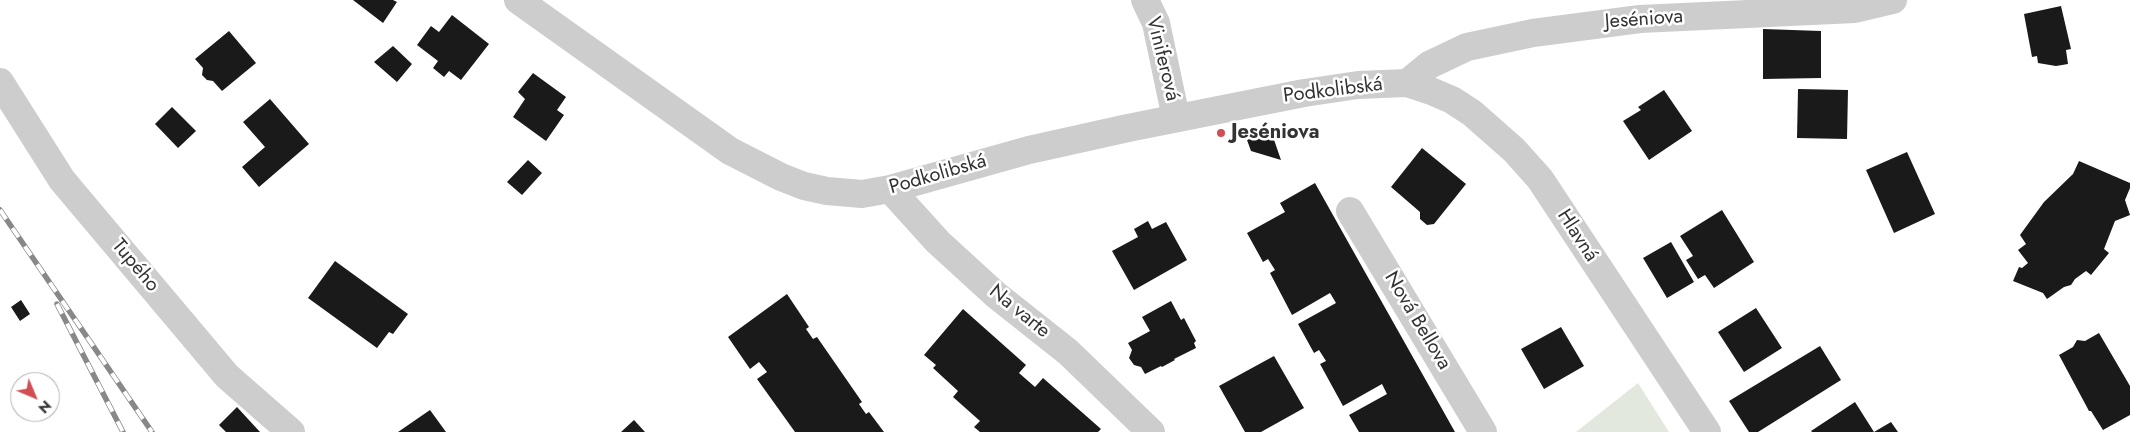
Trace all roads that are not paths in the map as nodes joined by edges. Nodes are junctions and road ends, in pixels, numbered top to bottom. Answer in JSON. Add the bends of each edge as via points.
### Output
{"nodes":[{"id":1,"x":518,"y":0,"type":"edge"},
{"id":2,"x":1146,"y":0,"type":"edge"},
{"id":3,"x":1893,"y":0,"type":"edge"},
{"id":4,"x":1642,"y":10,"type":"edge"},
{"id":5,"x":0,"y":82,"type":"edge"},
{"id":6,"x":1407,"y":83,"type":"junction"},
{"id":7,"x":1176,"y":118,"type":"junction"},
{"id":8,"x":890,"y":189,"type":"junction"},
{"id":9,"x":1350,"y":211,"type":"dead end"},
{"id":10,"x":291,"y":432,"type":"edge"},
{"id":11,"x":1151,"y":432,"type":"edge"},
{"id":12,"x":1483,"y":432,"type":"edge"},
{"id":13,"x":1707,"y":432,"type":"edge"}],
"edges":[{"from":1,"to":8,"type":"street","name":"Podkolibská","via":[[730,151],[804,186],[862,194]]},
{"from":2,"to":7,"type":"street","name":"Viniferová","via":[[1156,23]]},
{"from":3,"to":4,"type":"street","name":"Jeséniova","via":[[1855,9]]},
{"from":4,"to":6,"type":"street","name":"Jeséniova","via":[[1467,47],[1429,65]]},
{"from":5,"to":10,"type":"street","name":"Tupého","via":[[62,180],[227,376]]},
{"from":6,"to":7,"type":"street","name":"Podkolibská","via":[[1358,85],[1304,93]]},
{"from":6,"to":13,"type":"street","name":"Hlavná","via":[[1452,100],[1472,113],[1514,150],[1540,179]]},
{"from":7,"to":8,"type":"street","name":"Podkolibská","via":[[1029,150]]},
{"from":8,"to":11,"type":"street","name":"Na varte","via":[[938,242],[996,295],[1068,352]]},
{"from":9,"to":12,"type":"street","name":"Nová Bellova"}]}
